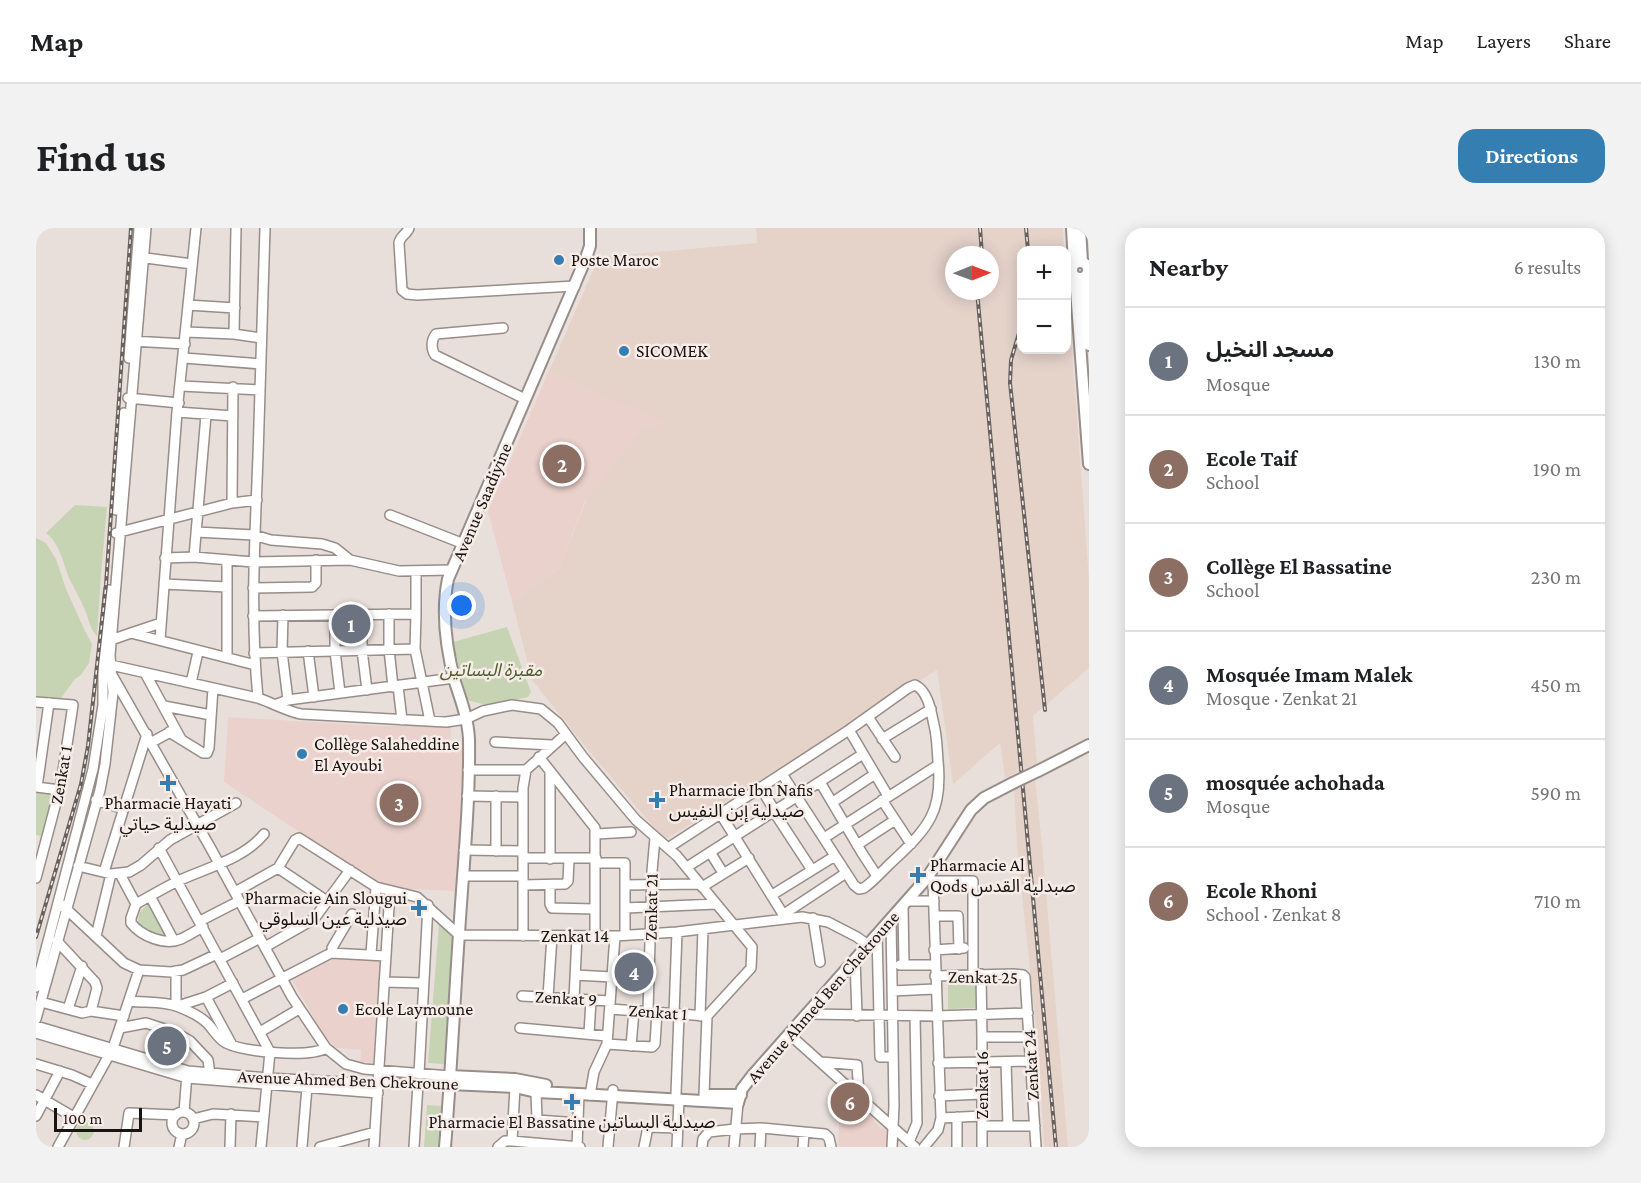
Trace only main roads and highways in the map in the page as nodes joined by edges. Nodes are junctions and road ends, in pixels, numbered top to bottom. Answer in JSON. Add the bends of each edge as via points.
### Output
{"nodes":[{"id":1,"x":590,"y":228,"type":"edge"},
{"id":2,"x":1072,"y":228,"type":"edge"},
{"id":3,"x":1080,"y":228,"type":"edge"},
{"id":4,"x":1083,"y":270,"type":"edge"},
{"id":5,"x":1089,"y":345,"type":"edge"},
{"id":6,"x":1089,"y":464,"type":"edge"},
{"id":7,"x":1089,"y":745,"type":"edge"},
{"id":8,"x":450,"y":1080,"type":"junction"},
{"id":9,"x":587,"y":1092,"type":"junction"},
{"id":10,"x":677,"y":1097,"type":"junction"},
{"id":11,"x":740,"y":1099,"type":"junction"},
{"id":12,"x":445,"y":1147,"type":"edge"}],
"edges":[{"from":1,"to":8,"type":"main road","name":"Avenue Saadiyine","via":[[590,246],[575,286],[445,593],[444,619],[469,736]]},
{"from":2,"to":4,"type":"main road"},
{"from":3,"to":4,"type":"main road"},
{"from":4,"to":5,"type":"main road"},
{"from":4,"to":6,"type":"main road"},
{"from":7,"to":11,"type":"main road","name":"Avenue Ahmed Ben Chekroune","bridge":true,"via":[[990,795],[971,810],[930,880],[905,903],[747,1082]]},
{"from":8,"to":9,"type":"main road","name":"Avenue Ahmed Ben Chekroune","via":[[537,1092]]},
{"from":8,"to":9,"type":"main road","name":"Avenue Ahmed Ben Chekroune","via":[[515,1079]]},
{"from":8,"to":12,"type":"main road","name":"Avenue Saadiyine"},
{"from":9,"to":10,"type":"main road","name":"Avenue Ahmed Ben Chekroune"},
{"from":10,"to":11,"type":"main road","name":"Avenue Ahmed Ben Chekroune"},
{"from":10,"to":11,"type":"main road","name":"Avenue Ahmed Ben Chekroune"}]}
